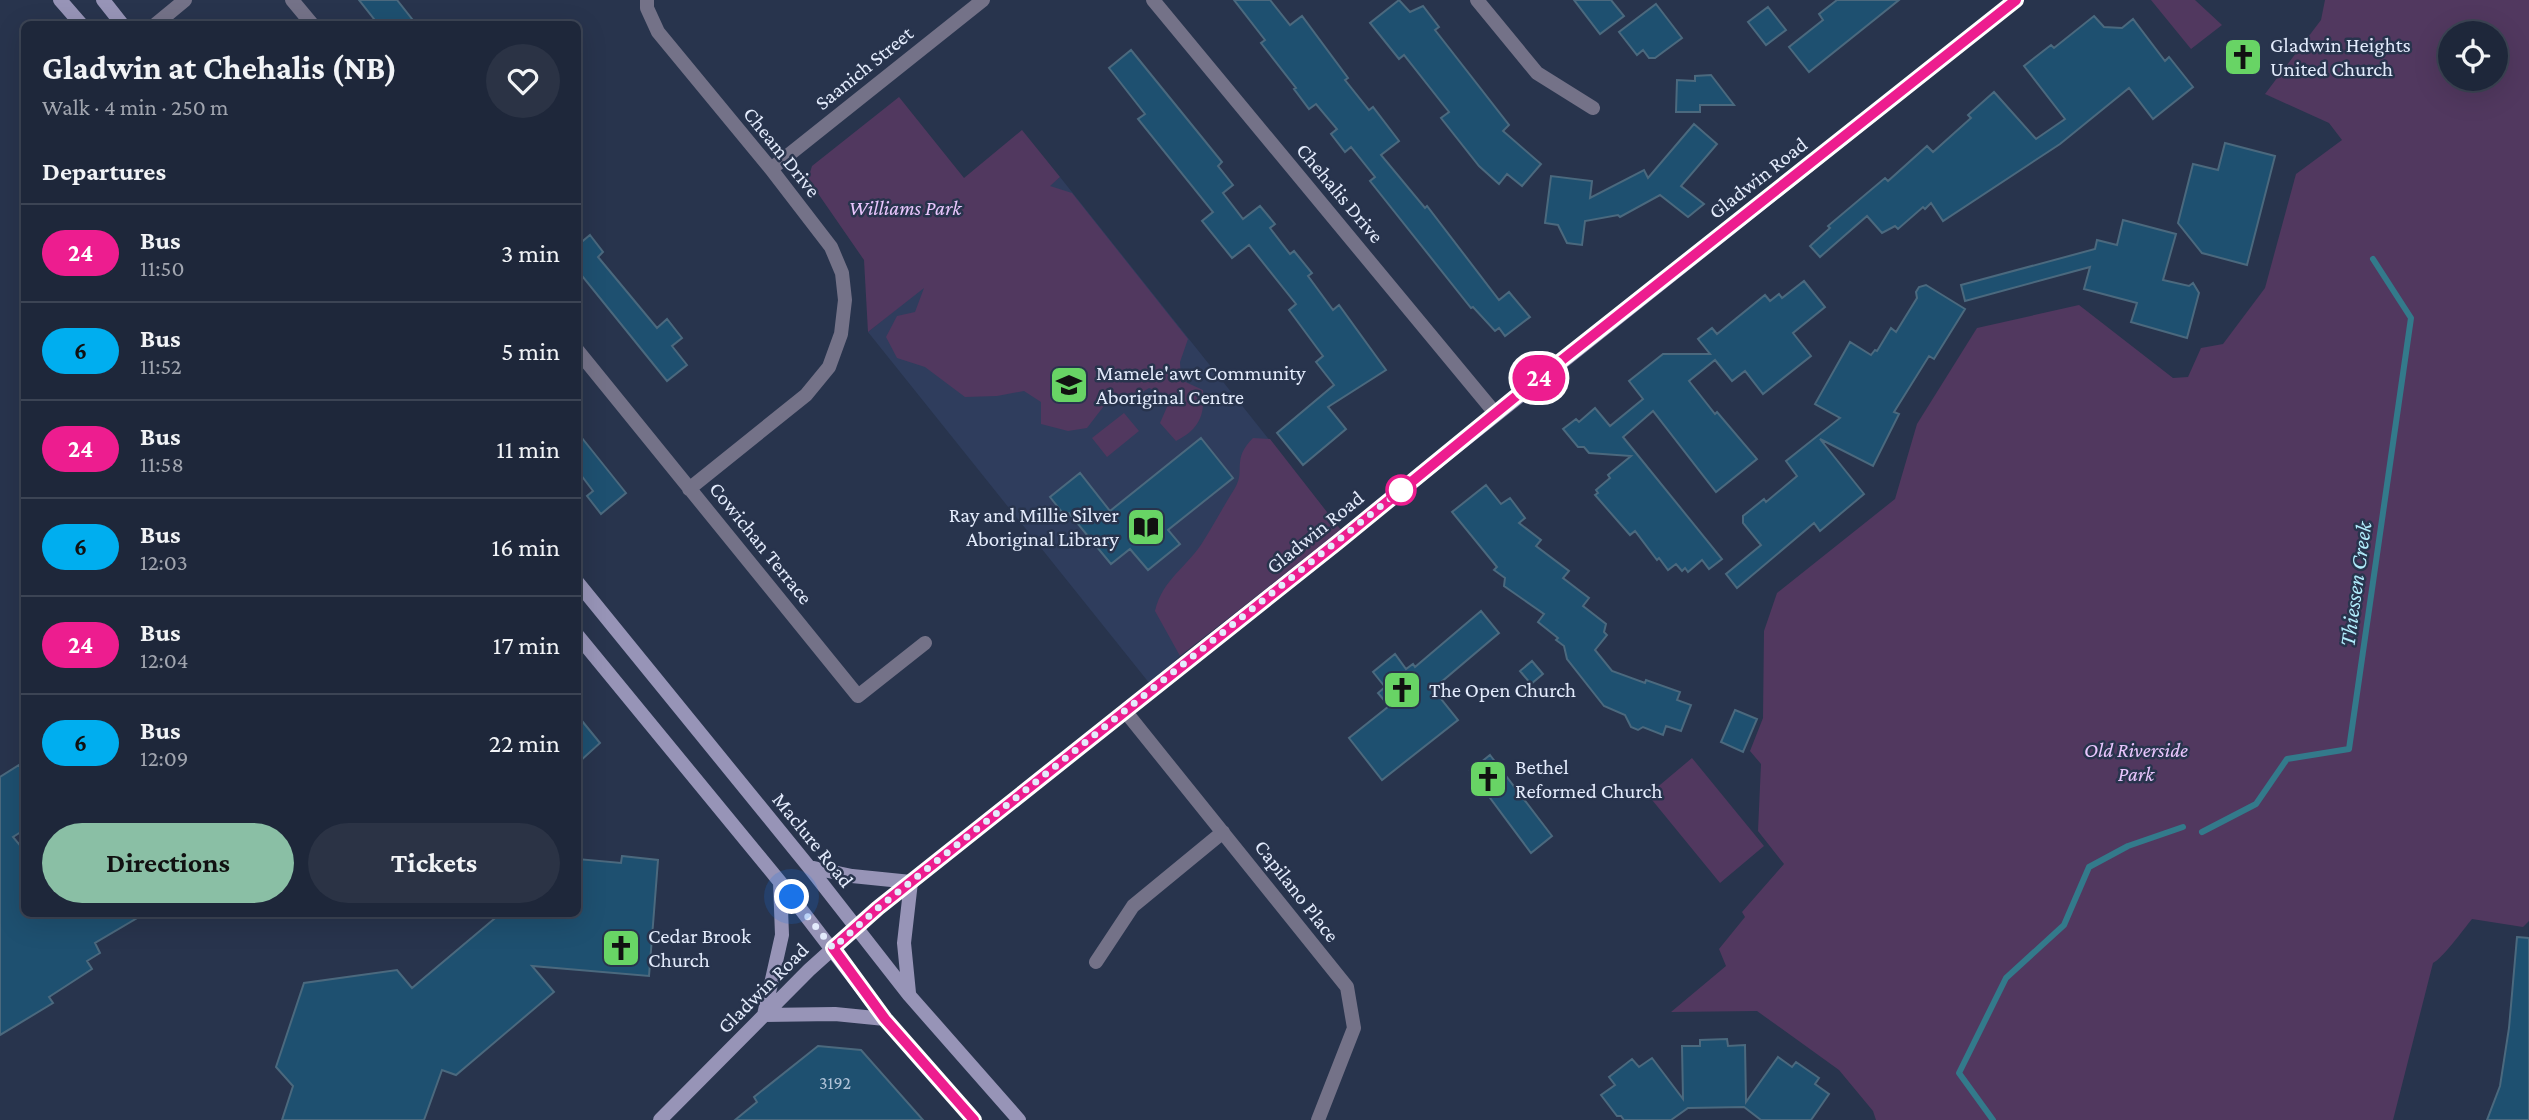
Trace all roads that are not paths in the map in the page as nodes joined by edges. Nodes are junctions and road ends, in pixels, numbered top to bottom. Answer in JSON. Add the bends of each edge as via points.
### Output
{"nodes":[{"id":1,"x":60,"y":0,"type":"edge"},
{"id":2,"x":103,"y":0,"type":"edge"},
{"id":3,"x":185,"y":0,"type":"edge"},
{"id":4,"x":292,"y":0,"type":"edge"},
{"id":5,"x":647,"y":0,"type":"edge"},
{"id":6,"x":983,"y":0,"type":"edge"},
{"id":7,"x":1153,"y":0,"type":"edge"},
{"id":8,"x":1477,"y":0,"type":"edge"},
{"id":9,"x":2016,"y":0,"type":"edge"},
{"id":10,"x":78,"y":21,"type":"edge"},
{"id":11,"x":120,"y":21,"type":"edge"},
{"id":12,"x":160,"y":21,"type":"edge"},
{"id":13,"x":310,"y":21,"type":"edge"},
{"id":14,"x":1592,"y":108,"type":"dead end"},
{"id":15,"x":771,"y":169,"type":"junction"},
{"id":16,"x":581,"y":355,"type":"edge"},
{"id":17,"x":1495,"y":413,"type":"junction"},
{"id":18,"x":689,"y":489,"type":"junction"},
{"id":19,"x":581,"y":587,"type":"edge"},
{"id":20,"x":581,"y":640,"type":"edge"},
{"id":21,"x":925,"y":643,"type":"dead end"},
{"id":22,"x":1125,"y":711,"type":"junction"},
{"id":23,"x":1223,"y":832,"type":"junction"},
{"id":24,"x":809,"y":867,"type":"junction"},
{"id":25,"x":780,"y":882,"type":"junction"},
{"id":26,"x":911,"y":882,"type":"junction"},
{"id":27,"x":856,"y":927,"type":"junction"},
{"id":28,"x":833,"y":948,"type":"junction"},
{"id":29,"x":1096,"y":962,"type":"dead end"},
{"id":30,"x":909,"y":995,"type":"junction"},
{"id":31,"x":764,"y":1015,"type":"junction"},
{"id":32,"x":885,"y":1019,"type":"junction"},
{"id":33,"x":660,"y":1120,"type":"edge"},
{"id":34,"x":974,"y":1120,"type":"edge"},
{"id":35,"x":1018,"y":1120,"type":"edge"},
{"id":36,"x":1318,"y":1120,"type":"edge"}],
"edges":[{"from":1,"to":10,"type":"main road"},
{"from":2,"to":11,"type":"main road"},
{"from":3,"to":12,"type":"street"},
{"from":4,"to":13,"type":"street"},
{"from":5,"to":15,"type":"street","name":"Cheam Drive","via":[[658,32]]},
{"from":6,"to":15,"type":"street","name":"Saanich Street"},
{"from":7,"to":17,"type":"street","name":"Chehalis Drive"},
{"from":8,"to":14,"type":"street","via":[[1537,73]]},
{"from":9,"to":17,"type":"main road","name":"Gladwin Road"},
{"from":15,"to":18,"type":"street","name":"Cheam Drive","via":[[831,247],[842,273],[841,334],[829,367],[806,395]]},
{"from":16,"to":18,"type":"street","name":"Cowichan Terrace"},
{"from":17,"to":22,"type":"main road","name":"Gladwin Road"},
{"from":18,"to":21,"type":"street","name":"Cowichan Terrace","via":[[858,696]]},
{"from":19,"to":24,"type":"main road","name":"Maclure Road"},
{"from":20,"to":25,"type":"main road"},
{"from":22,"to":23,"type":"street","name":"Capilano Place"},
{"from":22,"to":26,"type":"main road","name":"Gladwin Road"},
{"from":23,"to":29,"type":"street","via":[[1133,906]]},
{"from":23,"to":36,"type":"street","name":"Capilano Place","via":[[1347,987],[1354,1028]]},
{"from":24,"to":26,"type":"main road"},
{"from":24,"to":27,"type":"main road","name":"Maclure Road"},
{"from":25,"to":28,"type":"main road"},
{"from":25,"to":31,"type":"main road","via":[[782,935]]},
{"from":26,"to":27,"type":"main road","name":"Gladwin Road"},
{"from":26,"to":30,"type":"main road","via":[[904,943]]},
{"from":27,"to":28,"type":"main road","name":"Gladwin Road"},
{"from":27,"to":30,"type":"main road","name":"Maclure Road"},
{"from":28,"to":31,"type":"main road","name":"Gladwin Road"},
{"from":28,"to":32,"type":"main road"},
{"from":30,"to":35,"type":"main road","name":"Maclure Road"},
{"from":31,"to":32,"type":"main road"},
{"from":31,"to":33,"type":"main road","name":"Gladwin Road"},
{"from":32,"to":34,"type":"main road"}]}
